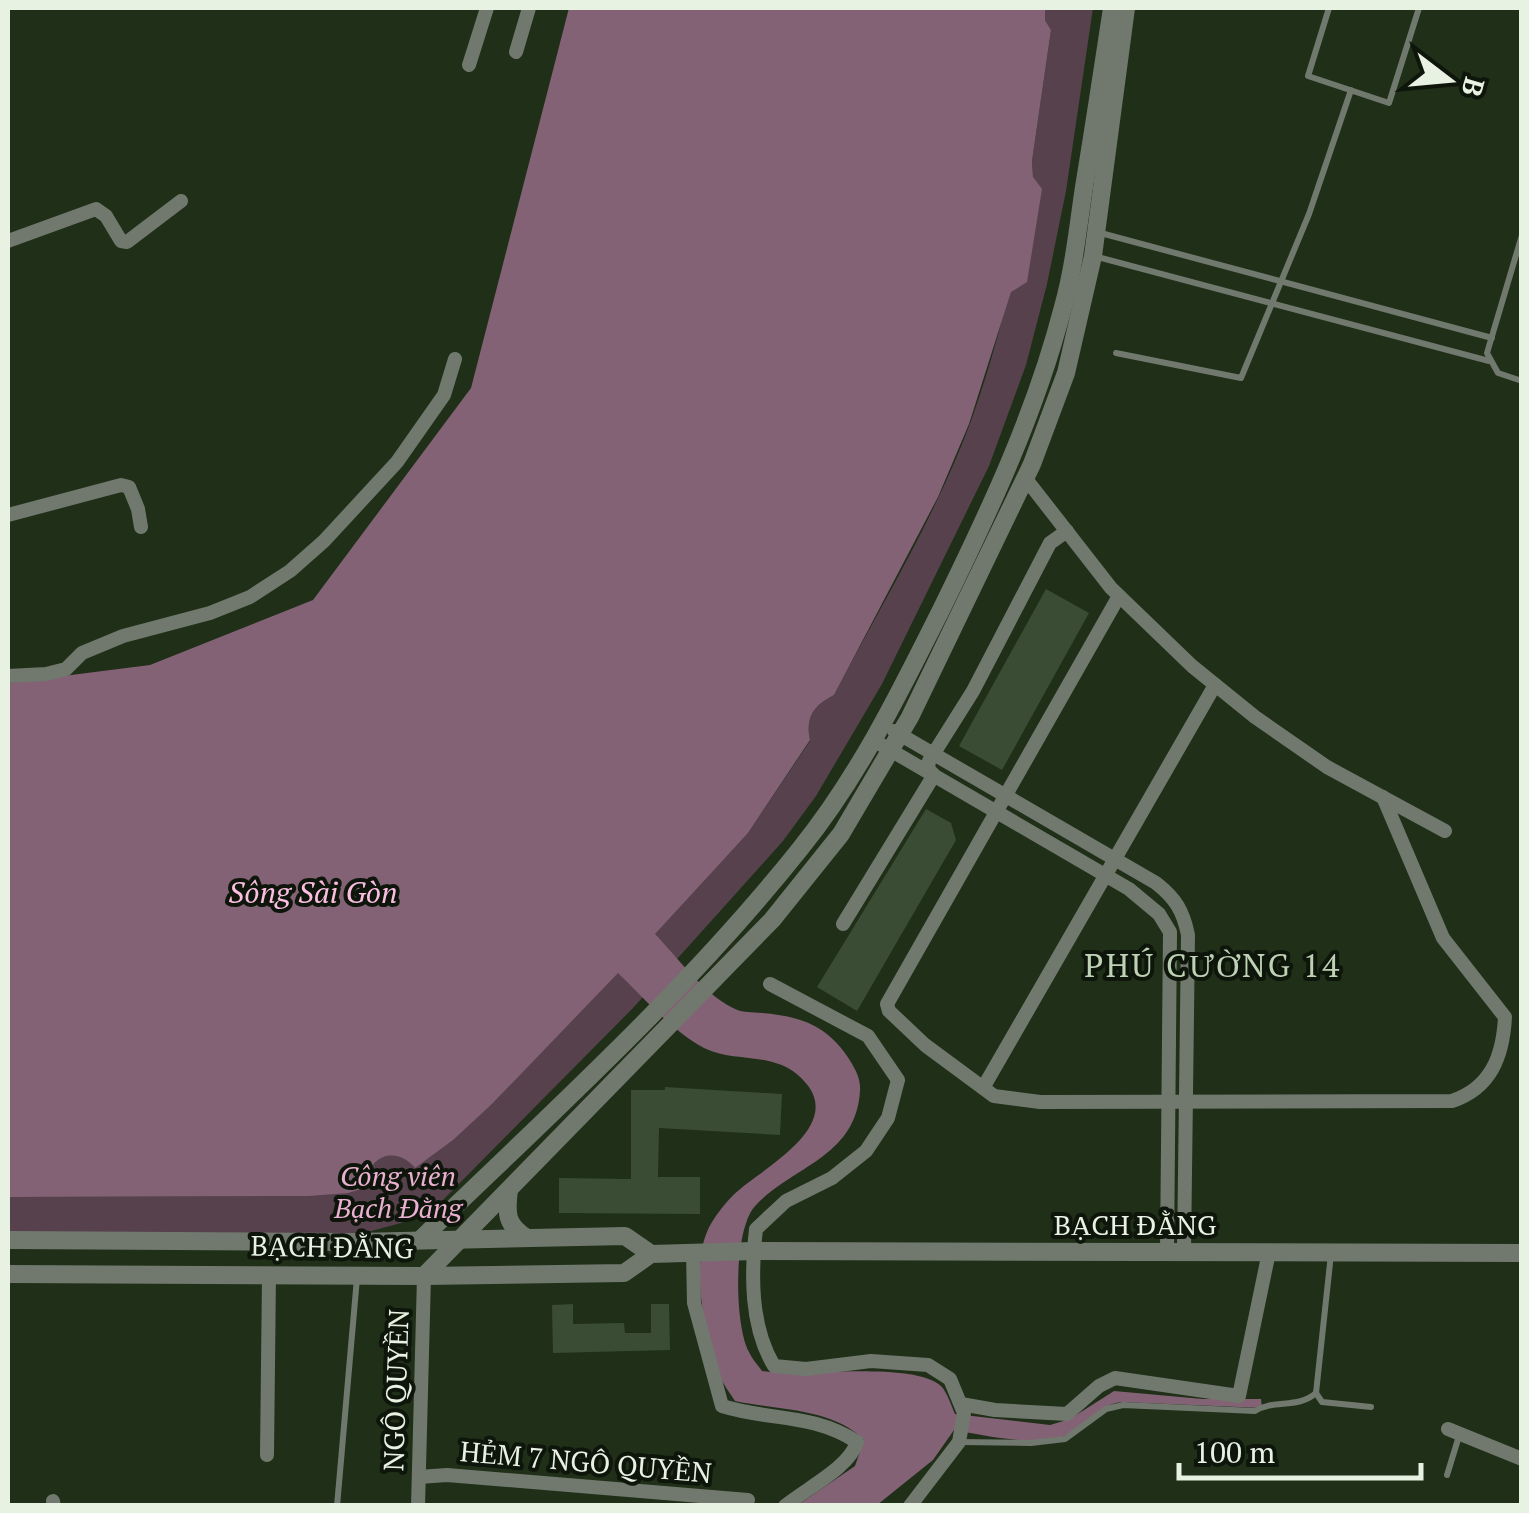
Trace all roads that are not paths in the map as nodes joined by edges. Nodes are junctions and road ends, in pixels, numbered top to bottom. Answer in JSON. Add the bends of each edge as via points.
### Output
{"nodes":[{"id":1,"x":486,"y":8,"type":"edge"},
{"id":2,"x":529,"y":8,"type":"edge"},
{"id":3,"x":1112,"y":8,"type":"edge"},
{"id":4,"x":1126,"y":8,"type":"edge"},
{"id":5,"x":1329,"y":8,"type":"edge"},
{"id":6,"x":1418,"y":8,"type":"edge"},
{"id":7,"x":516,"y":52,"type":"dead end"},
{"id":8,"x":469,"y":65,"type":"dead end"},
{"id":9,"x":1351,"y":90,"type":"junction"},
{"id":10,"x":181,"y":201,"type":"dead end"},
{"id":11,"x":1522,"y":236,"type":"edge"},
{"id":12,"x":8,"y":241,"type":"edge"},
{"id":13,"x":1090,"y":243,"type":"junction"},
{"id":14,"x":1282,"y":282,"type":"junction"},
{"id":15,"x":1274,"y":304,"type":"junction"},
{"id":16,"x":1492,"y":338,"type":"junction"},
{"id":17,"x":1116,"y":353,"type":"dead end"},
{"id":18,"x":455,"y":358,"type":"dead end"},
{"id":19,"x":1489,"y":360,"type":"junction"},
{"id":20,"x":1522,"y":381,"type":"edge"},
{"id":21,"x":1026,"y":479,"type":"junction"},
{"id":22,"x":8,"y":515,"type":"edge"},
{"id":23,"x":141,"y":526,"type":"dead end"},
{"id":24,"x":1066,"y":531,"type":"junction"},
{"id":25,"x":1119,"y":596,"type":"junction"},
{"id":26,"x":8,"y":676,"type":"edge"},
{"id":27,"x":1215,"y":685,"type":"junction"},
{"id":28,"x":878,"y":732,"type":"junction"},
{"id":29,"x":895,"y":742,"type":"junction"},
{"id":30,"x":934,"y":754,"type":"junction"},
{"id":31,"x":934,"y":775,"type":"junction"},
{"id":32,"x":1005,"y":796,"type":"junction"},
{"id":33,"x":1383,"y":797,"type":"junction"},
{"id":34,"x":996,"y":812,"type":"junction"},
{"id":35,"x":1445,"y":831,"type":"dead end"},
{"id":36,"x":1116,"y":860,"type":"junction"},
{"id":37,"x":1108,"y":876,"type":"junction"},
{"id":38,"x":843,"y":924,"type":"dead end"},
{"id":39,"x":770,"y":984,"type":"dead end"},
{"id":40,"x":984,"y":1088,"type":"junction"},
{"id":41,"x":1178,"y":1102,"type":"junction"},
{"id":42,"x":509,"y":1190,"type":"junction"},
{"id":43,"x":527,"y":1238,"type":"junction"},
{"id":44,"x":8,"y":1240,"type":"edge"},
{"id":45,"x":159,"y":1240,"type":"junction"},
{"id":46,"x":420,"y":1240,"type":"junction"},
{"id":47,"x":458,"y":1240,"type":"junction"},
{"id":48,"x":358,"y":1242,"type":"junction"},
{"id":49,"x":752,"y":1251,"type":"junction"},
{"id":50,"x":693,"y":1252,"type":"junction"},
{"id":51,"x":1175,"y":1252,"type":"junction"},
{"id":52,"x":1269,"y":1252,"type":"junction"},
{"id":53,"x":1331,"y":1252,"type":"junction"},
{"id":54,"x":651,"y":1254,"type":"junction"},
{"id":55,"x":1519,"y":1255,"type":"edge"},
{"id":56,"x":159,"y":1273,"type":"junction"},
{"id":57,"x":8,"y":1274,"type":"edge"},
{"id":58,"x":269,"y":1274,"type":"junction"},
{"id":59,"x":358,"y":1275,"type":"junction"},
{"id":60,"x":424,"y":1276,"type":"junction"},
{"id":61,"x":1316,"y":1393,"type":"junction"},
{"id":62,"x":1371,"y":1406,"type":"dead end"},
{"id":63,"x":962,"y":1408,"type":"junction"},
{"id":64,"x":1454,"y":1432,"type":"joint"},
{"id":65,"x":959,"y":1438,"type":"junction"},
{"id":66,"x":267,"y":1455,"type":"dead end"},
{"id":67,"x":1522,"y":1459,"type":"edge"},
{"id":68,"x":1447,"y":1475,"type":"dead end"},
{"id":69,"x":419,"y":1476,"type":"junction"},
{"id":70,"x":748,"y":1500,"type":"dead end"},
{"id":71,"x":337,"y":1506,"type":"edge"},
{"id":72,"x":418,"y":1506,"type":"edge"},
{"id":73,"x":785,"y":1506,"type":"edge"},
{"id":74,"x":910,"y":1506,"type":"edge"}],
"edges":[{"from":1,"to":8,"type":"street"},
{"from":2,"to":7,"type":"street"},
{"from":3,"to":13,"type":"street"},
{"from":4,"to":13,"type":"street"},
{"from":5,"to":9,"type":"lane","via":[[1308,76]]},
{"from":6,"to":9,"type":"lane","via":[[1389,103]]},
{"from":9,"to":14,"type":"lane"},
{"from":10,"to":12,"type":"street","via":[[127,242],[96,208]]},
{"from":11,"to":16,"type":"lane"},
{"from":13,"to":14,"type":"lane"},
{"from":13,"to":15,"type":"lane"},
{"from":13,"to":21,"type":"street","via":[[1066,373]]},
{"from":13,"to":28,"type":"street","via":[[1013,455]]},
{"from":14,"to":15,"type":"lane"},
{"from":14,"to":16,"type":"lane"},
{"from":15,"to":17,"type":"lane","via":[[1241,378]]},
{"from":15,"to":19,"type":"lane"},
{"from":16,"to":19,"type":"lane"},
{"from":18,"to":26,"type":"street","via":[[444,395],[398,462],[290,571],[250,598],[104,644],[66,668]]},
{"from":19,"to":20,"type":"lane","via":[[1498,372]]},
{"from":21,"to":24,"type":"street"},
{"from":21,"to":29,"type":"street"},
{"from":22,"to":23,"type":"street","via":[[121,485],[129,487]]},
{"from":24,"to":25,"type":"street"},
{"from":24,"to":30,"type":"street","via":[[1050,543]]},
{"from":25,"to":27,"type":"street"},
{"from":25,"to":32,"type":"street"},
{"from":27,"to":33,"type":"street","via":[[1327,767]]},
{"from":27,"to":36,"type":"street"},
{"from":28,"to":29,"type":"street"},
{"from":28,"to":46,"type":"street","via":[[845,788],[748,910],[626,1041]]},
{"from":29,"to":30,"type":"street"},
{"from":29,"to":31,"type":"street"},
{"from":29,"to":42,"type":"street","via":[[841,834],[772,920]]},
{"from":30,"to":31,"type":"street","via":[[928,765]]},
{"from":30,"to":32,"type":"street"},
{"from":31,"to":34,"type":"street"},
{"from":31,"to":38,"type":"street"},
{"from":32,"to":34,"type":"street"},
{"from":32,"to":36,"type":"street"},
{"from":33,"to":35,"type":"street"},
{"from":33,"to":41,"type":"street","via":[[1444,938],[1506,1017],[1490,1077],[1473,1094],[1452,1101]]},
{"from":34,"to":37,"type":"street"},
{"from":34,"to":40,"type":"street","via":[[887,1004],[925,1045]]},
{"from":36,"to":37,"type":"street"},
{"from":36,"to":41,"type":"street","via":[[1156,883],[1183,911],[1188,935]]},
{"from":37,"to":40,"type":"street"},
{"from":37,"to":41,"type":"street","via":[[1159,914],[1170,932]]},
{"from":39,"to":49,"type":"street","via":[[868,1036],[898,1080],[888,1118],[866,1152],[786,1201],[756,1229]]},
{"from":40,"to":41,"type":"street","via":[[994,1096],[1040,1102]]},
{"from":41,"to":51,"type":"street"},
{"from":42,"to":43,"type":"street","via":[[508,1220]]},
{"from":42,"to":47,"type":"street"},
{"from":43,"to":47,"type":"street","name":"BẠCH ĐẰNG"},
{"from":43,"to":54,"type":"street","name":"BẠCH ĐẰNG","via":[[625,1236]]},
{"from":44,"to":45,"type":"street","name":"BẠCH ĐẰNG"},
{"from":45,"to":48,"type":"street","name":"BẠCH ĐẰNG"},
{"from":45,"to":56,"type":"street"},
{"from":46,"to":47,"type":"street","name":"BẠCH ĐẰNG"},
{"from":46,"to":48,"type":"street","name":"BẠCH ĐẰNG"},
{"from":46,"to":60,"type":"street"},
{"from":47,"to":60,"type":"street"},
{"from":48,"to":59,"type":"street"},
{"from":49,"to":50,"type":"street","name":"BẠCH ĐẰNG"},
{"from":49,"to":51,"type":"street","name":"BẠCH ĐẰNG"},
{"from":49,"to":63,"type":"street","via":[[762,1345],[774,1366],[928,1365],[950,1379]]},
{"from":50,"to":54,"type":"street","name":"BẠCH ĐẰNG"},
{"from":50,"to":73,"type":"street","via":[[694,1302],[722,1406],[808,1421],[857,1442],[834,1472]]},
{"from":51,"to":52,"type":"street","name":"BẠCH ĐẰNG"},
{"from":52,"to":53,"type":"street","name":"BẠCH ĐẰNG"},
{"from":52,"to":63,"type":"street","via":[[1238,1396],[1114,1378],[1067,1414]]},
{"from":53,"to":55,"type":"street","name":"BẠCH ĐẰNG"},
{"from":53,"to":61,"type":"lane"},
{"from":54,"to":60,"type":"street","name":"BẠCH ĐẰNG","via":[[624,1273]]},
{"from":56,"to":57,"type":"street","name":"BẠCH ĐẰNG"},
{"from":56,"to":58,"type":"street","name":"BẠCH ĐẰNG"},
{"from":58,"to":59,"type":"street","name":"BẠCH ĐẰNG"},
{"from":58,"to":66,"type":"street"},
{"from":59,"to":60,"type":"street","name":"BẠCH ĐẰNG"},
{"from":59,"to":71,"type":"lane"},
{"from":60,"to":69,"type":"street","name":"NGÔ QUYỀN"},
{"from":61,"to":62,"type":"lane","via":[[1322,1402]]},
{"from":61,"to":65,"type":"lane","via":[[1255,1412],[1123,1404],[1065,1439],[1046,1443]]},
{"from":63,"to":65,"type":"street"},
{"from":64,"to":67,"type":"street"},
{"from":64,"to":68,"type":"lane"},
{"from":65,"to":74,"type":"street"},
{"from":69,"to":70,"type":"street","name":"HẺM 7 NGÔ QUYỀN"},
{"from":69,"to":72,"type":"street","name":"NGÔ QUYỀN"}]}
